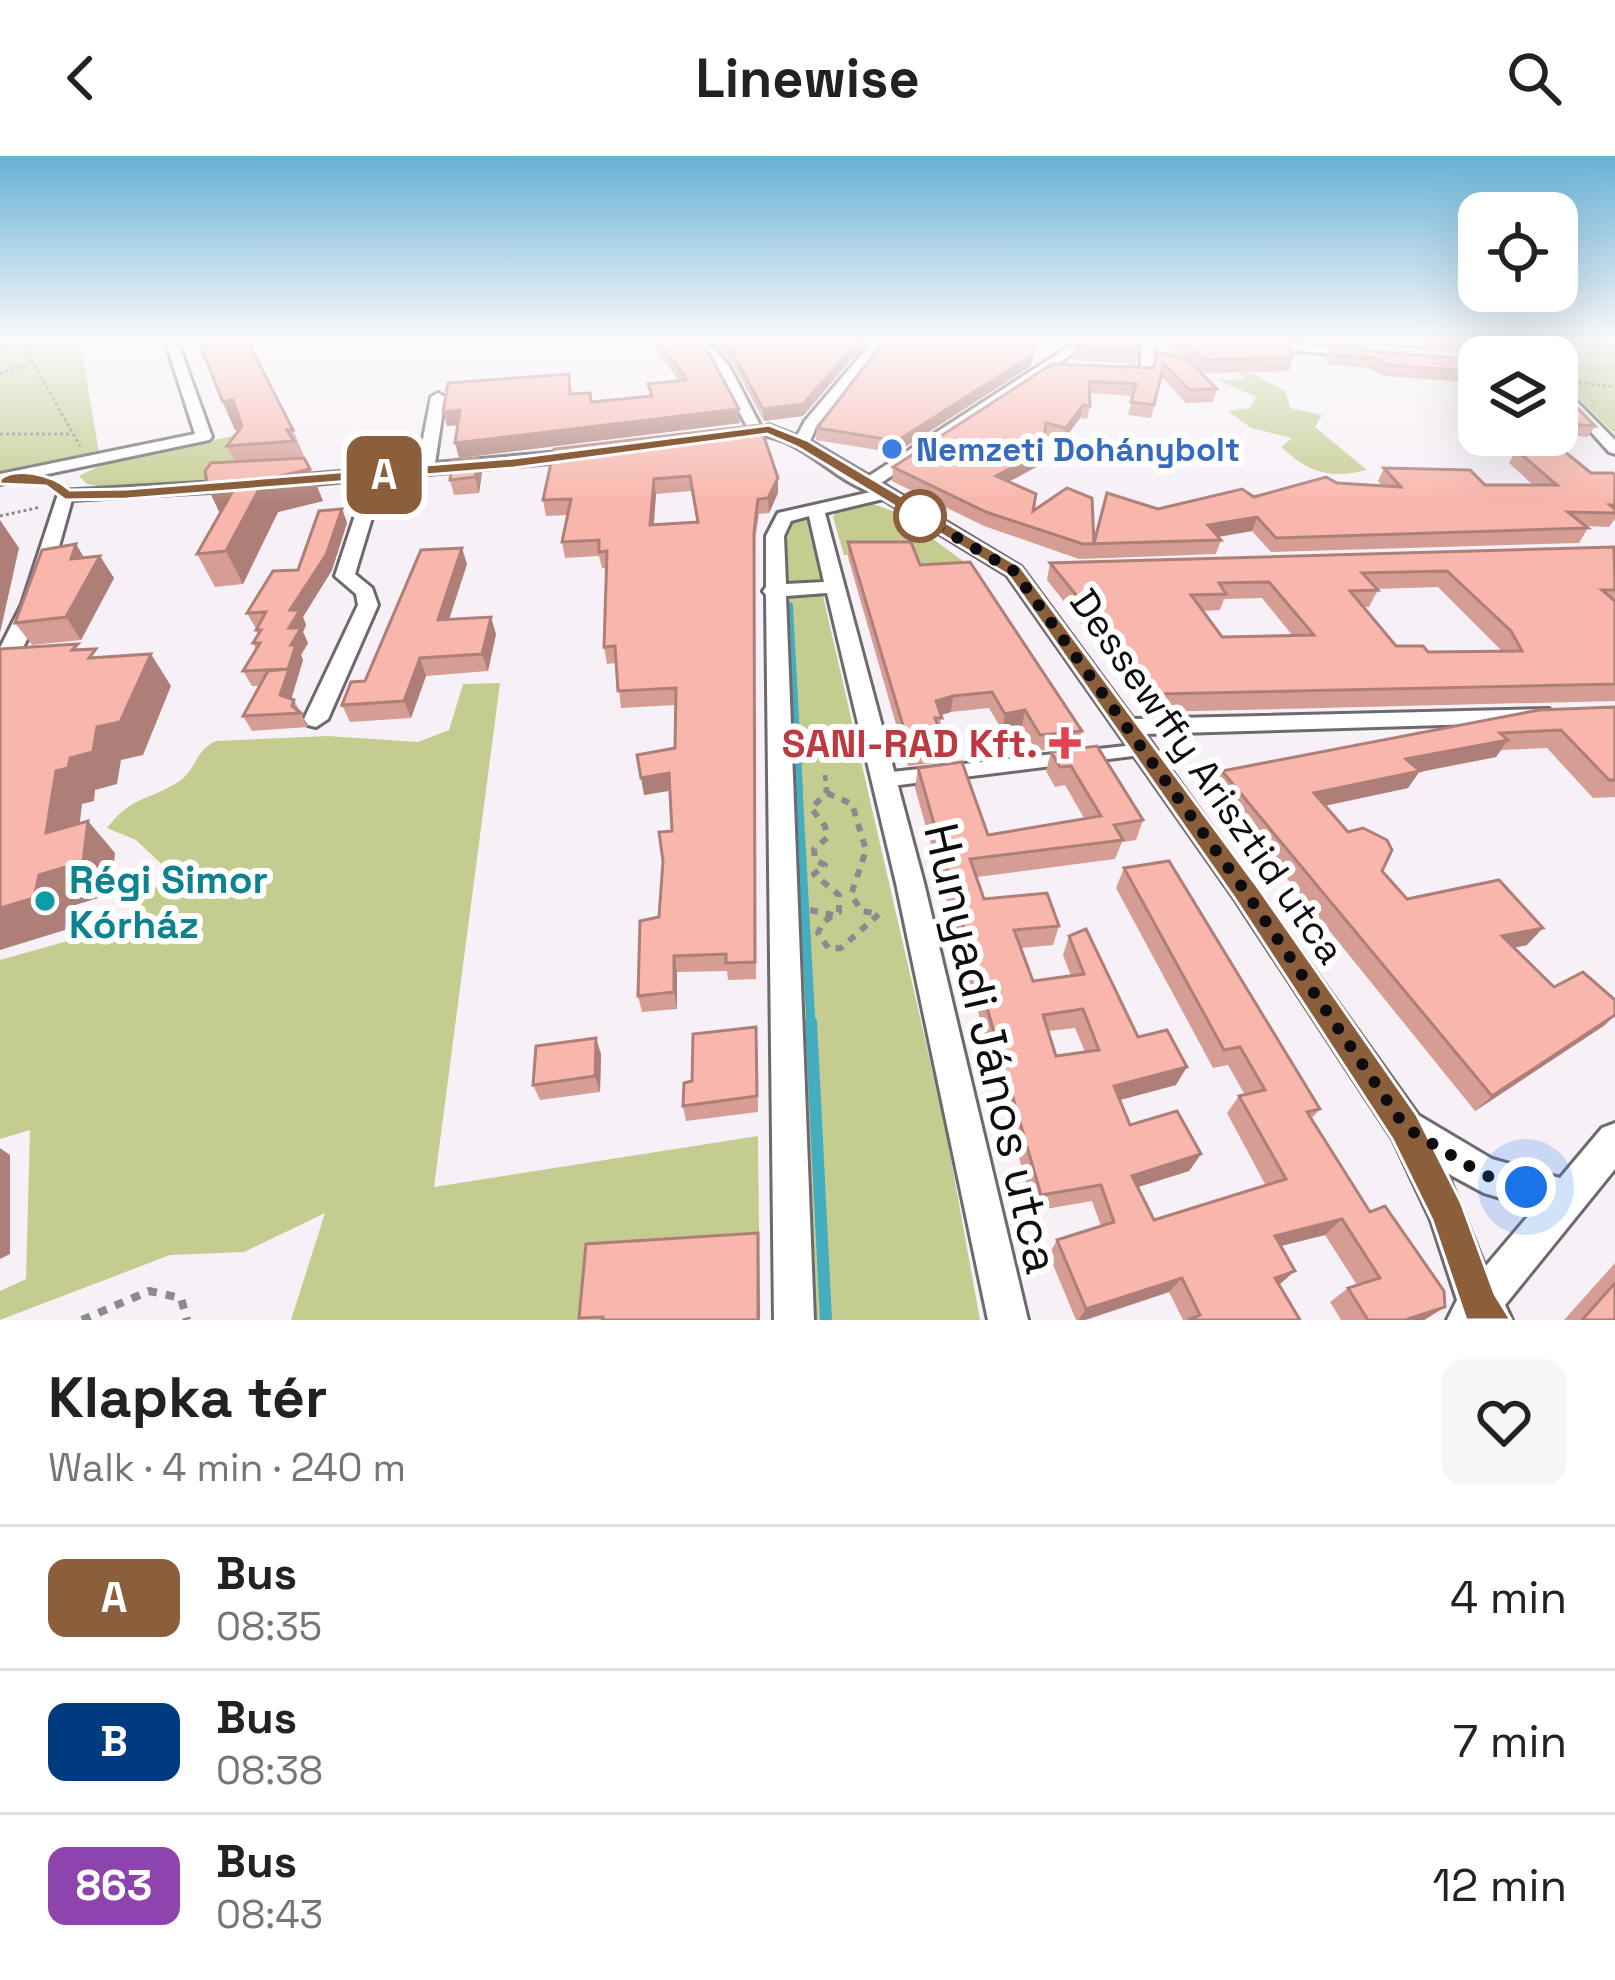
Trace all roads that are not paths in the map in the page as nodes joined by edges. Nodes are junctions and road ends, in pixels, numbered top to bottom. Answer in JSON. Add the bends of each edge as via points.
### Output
{"nodes":[{"id":1,"x":189,"y":394,"type":"edge"},
{"id":2,"x":740,"y":394,"type":"edge"},
{"id":3,"x":835,"y":394,"type":"edge"},
{"id":4,"x":1005,"y":394,"type":"edge"},
{"id":5,"x":438,"y":397,"type":"dead end"},
{"id":6,"x":1578,"y":405,"type":"edge"},
{"id":7,"x":810,"y":424,"type":"junction"},
{"id":8,"x":762,"y":430,"type":"junction"},
{"id":9,"x":737,"y":434,"type":"edge"},
{"id":10,"x":802,"y":443,"type":"junction"},
{"id":11,"x":1615,"y":449,"type":"edge"},
{"id":12,"x":605,"y":452,"type":"edge"},
{"id":13,"x":82,"y":463,"type":"junction"},
{"id":14,"x":425,"y":472,"type":"junction"},
{"id":15,"x":376,"y":476,"type":"junction"},
{"id":16,"x":3,"y":478,"type":"edge"},
{"id":17,"x":270,"y":483,"type":"edge"},
{"id":18,"x":248,"y":485,"type":"edge"},
{"id":19,"x":59,"y":489,"type":"junction"},
{"id":20,"x":874,"y":490,"type":"junction"},
{"id":21,"x":815,"y":507,"type":"junction"},
{"id":22,"x":835,"y":587,"type":"junction"},
{"id":23,"x":773,"y":591,"type":"junction"},
{"id":24,"x":0,"y":670,"type":"edge"},
{"id":25,"x":1568,"y":713,"type":"edge"},
{"id":26,"x":316,"y":718,"type":"dead end"},
{"id":27,"x":1135,"y":738,"type":"junction"},
{"id":28,"x":883,"y":780,"type":"junction"},
{"id":29,"x":1405,"y":1127,"type":"junction"},
{"id":30,"x":1615,"y":1141,"type":"edge"},
{"id":31,"x":1568,"y":1199,"type":"junction"},
{"id":32,"x":1479,"y":1315,"type":"edge"},
{"id":33,"x":794,"y":1320,"type":"edge"},
{"id":34,"x":1008,"y":1320,"type":"edge"}],
"edges":[{"from":1,"to":13,"type":"street","via":[[204,437]]},
{"from":2,"to":8,"type":"street"},
{"from":3,"to":7,"type":"street"},
{"from":4,"to":20,"type":"street"},
{"from":5,"to":14,"type":"street"},
{"from":6,"to":11,"type":"street"},
{"from":7,"to":8,"type":"street"},
{"from":7,"to":10,"type":"street"},
{"from":8,"to":9,"type":"street"},
{"from":8,"to":10,"type":"street","name":"Dessewffy Arisztid utca"},
{"from":10,"to":20,"type":"street","name":"Dessewffy Arisztid utca"},
{"from":12,"to":14,"type":"street"},
{"from":13,"to":16,"type":"street"},
{"from":13,"to":19,"type":"street"},
{"from":14,"to":15,"type":"street"},
{"from":15,"to":17,"type":"street"},
{"from":15,"to":26,"type":"street","via":[[345,576],[368,604]]},
{"from":16,"to":19,"type":"street"},
{"from":18,"to":19,"type":"street"},
{"from":19,"to":24,"type":"street","via":[[32,604]]},
{"from":20,"to":21,"type":"street"},
{"from":20,"to":27,"type":"street","name":"Dessewffy Arisztid utca","via":[[1024,570]]},
{"from":21,"to":22,"type":"street","name":"Hunyadi János utca"},
{"from":21,"to":23,"type":"street","via":[[778,524]]},
{"from":22,"to":23,"type":"street"},
{"from":22,"to":28,"type":"street","name":"Hunyadi János utca"},
{"from":23,"to":33,"type":"street"},
{"from":25,"to":27,"type":"street"},
{"from":27,"to":28,"type":"street"},
{"from":27,"to":29,"type":"street","name":"Dessewffy Arisztid utca"},
{"from":28,"to":34,"type":"street","name":"Hunyadi János utca"},
{"from":29,"to":31,"type":"street","via":[[1484,1175]]},
{"from":29,"to":32,"type":"street","name":"Dessewffy Arisztid utca","via":[[1448,1215]]},
{"from":30,"to":31,"type":"street"},
{"from":31,"to":32,"type":"street"}]}
